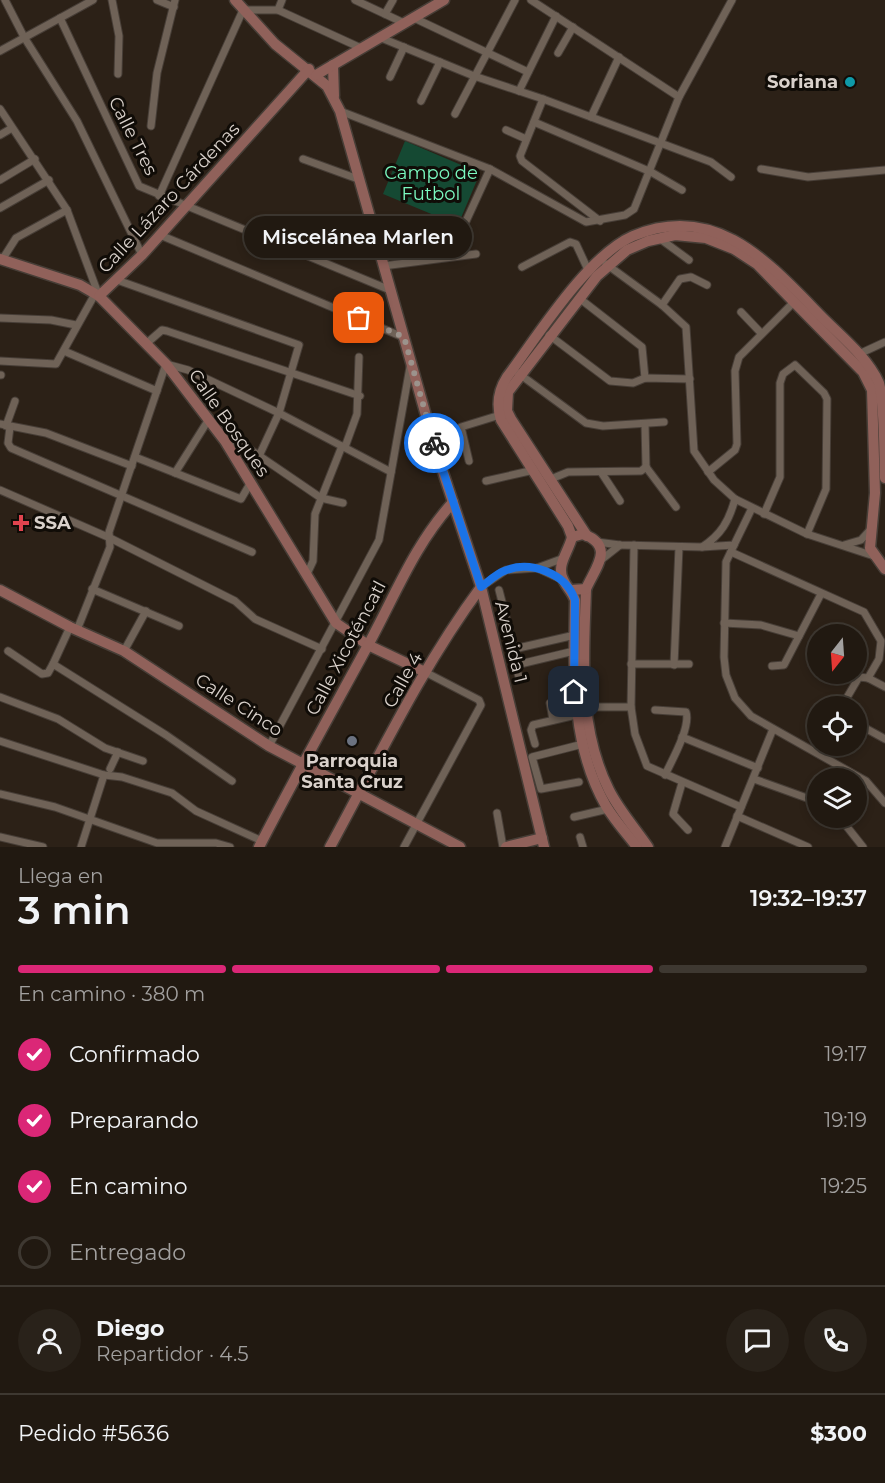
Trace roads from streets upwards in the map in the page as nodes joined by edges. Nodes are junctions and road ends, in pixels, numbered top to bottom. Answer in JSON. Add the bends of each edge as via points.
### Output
{"nodes":[{"id":1,"x":5,"y":0,"type":"edge"},
{"id":2,"x":93,"y":0,"type":"edge"},
{"id":3,"x":112,"y":0,"type":"edge"},
{"id":4,"x":157,"y":0,"type":"edge"},
{"id":5,"x":235,"y":0,"type":"edge"},
{"id":6,"x":282,"y":0,"type":"edge"},
{"id":7,"x":355,"y":0,"type":"edge"},
{"id":8,"x":393,"y":0,"type":"edge"},
{"id":9,"x":444,"y":0,"type":"edge"},
{"id":10,"x":515,"y":0,"type":"edge"},
{"id":11,"x":531,"y":0,"type":"edge"},
{"id":12,"x":732,"y":0,"type":"edge"},
{"id":13,"x":175,"y":3,"type":"edge"},
{"id":14,"x":260,"y":4,"type":"edge"},
{"id":15,"x":243,"y":10,"type":"junction"},
{"id":16,"x":278,"y":10,"type":"junction"},
{"id":17,"x":385,"y":14,"type":"junction"},
{"id":18,"x":556,"y":16,"type":"junction"},
{"id":19,"x":60,"y":18,"type":"junction"},
{"id":20,"x":409,"y":20,"type":"junction"},
{"id":21,"x":573,"y":27,"type":"junction"},
{"id":22,"x":24,"y":37,"type":"junction"},
{"id":23,"x":379,"y":37,"type":"junction"},
{"id":24,"x":404,"y":47,"type":"junction"},
{"id":25,"x":361,"y":48,"type":"junction"},
{"id":26,"x":0,"y":51,"type":"edge"},
{"id":27,"x":486,"y":52,"type":"junction"},
{"id":28,"x":558,"y":53,"type":"dead end"},
{"id":29,"x":619,"y":57,"type":"junction"},
{"id":30,"x":440,"y":62,"type":"junction"},
{"id":31,"x":333,"y":65,"type":"junction"},
{"id":32,"x":312,"y":72,"type":"junction"},
{"id":33,"x":528,"y":72,"type":"junction"},
{"id":34,"x":118,"y":74,"type":"dead end"},
{"id":35,"x":390,"y":77,"type":"dead end"},
{"id":36,"x":473,"y":78,"type":"junction"},
{"id":37,"x":519,"y":91,"type":"junction"},
{"id":38,"x":334,"y":97,"type":"junction"},
{"id":39,"x":679,"y":98,"type":"junction"},
{"id":40,"x":543,"y":99,"type":"junction"},
{"id":41,"x":421,"y":101,"type":"dead end"},
{"id":42,"x":0,"y":109,"type":"edge"},
{"id":43,"x":340,"y":111,"type":"junction"},
{"id":44,"x":455,"y":114,"type":"dead end"},
{"id":45,"x":591,"y":117,"type":"junction"},
{"id":46,"x":534,"y":122,"type":"junction"},
{"id":47,"x":151,"y":126,"type":"dead end"},
{"id":48,"x":12,"y":128,"type":"junction"},
{"id":49,"x":506,"y":129,"type":"dead end"},
{"id":50,"x":0,"y":135,"type":"edge"},
{"id":51,"x":526,"y":139,"type":"junction"},
{"id":52,"x":662,"y":143,"type":"junction"},
{"id":53,"x":35,"y":159,"type":"junction"},
{"id":54,"x":303,"y":159,"type":"dead end"},
{"id":55,"x":490,"y":169,"type":"junction"},
{"id":56,"x":761,"y":169,"type":"dead end"},
{"id":57,"x":885,"y":170,"type":"edge"},
{"id":58,"x":651,"y":172,"type":"junction"},
{"id":59,"x":731,"y":177,"type":"dead end"},
{"id":60,"x":358,"y":178,"type":"junction"},
{"id":61,"x":0,"y":180,"type":"edge"},
{"id":62,"x":49,"y":180,"type":"junction"},
{"id":63,"x":682,"y":190,"type":"dead end"},
{"id":64,"x":159,"y":196,"type":"junction"},
{"id":65,"x":186,"y":207,"type":"junction"},
{"id":66,"x":0,"y":208,"type":"edge"},
{"id":67,"x":66,"y":210,"type":"junction"},
{"id":68,"x":600,"y":221,"type":"junction"},
{"id":69,"x":460,"y":232,"type":"dead end"},
{"id":70,"x":160,"y":235,"type":"junction"},
{"id":71,"x":659,"y":238,"type":"junction"},
{"id":72,"x":476,"y":254,"type":"dead end"},
{"id":73,"x":142,"y":255,"type":"junction"},
{"id":74,"x":1,"y":259,"type":"edge"},
{"id":75,"x":689,"y":260,"type":"dead end"},
{"id":76,"x":603,"y":263,"type":"junction"},
{"id":77,"x":383,"y":266,"type":"junction"},
{"id":78,"x":522,"y":267,"type":"dead end"},
{"id":79,"x":589,"y":272,"type":"junction"},
{"id":80,"x":117,"y":280,"type":"junction"},
{"id":81,"x":707,"y":285,"type":"dead end"},
{"id":82,"x":390,"y":290,"type":"junction"},
{"id":83,"x":97,"y":295,"type":"junction"},
{"id":84,"x":579,"y":297,"type":"junction"},
{"id":85,"x":794,"y":302,"type":"junction"},
{"id":86,"x":662,"y":305,"type":"junction"},
{"id":87,"x":741,"y":312,"type":"dead end"},
{"id":88,"x":0,"y":318,"type":"edge"},
{"id":89,"x":76,"y":325,"type":"junction"},
{"id":90,"x":546,"y":333,"type":"junction"},
{"id":91,"x":761,"y":333,"type":"junction"},
{"id":92,"x":404,"y":337,"type":"junction"},
{"id":93,"x":885,"y":342,"type":"edge"},
{"id":94,"x":147,"y":343,"type":"junction"},
{"id":95,"x":64,"y":351,"type":"junction"},
{"id":96,"x":859,"y":354,"type":"junction"},
{"id":97,"x":359,"y":357,"type":"dead end"},
{"id":98,"x":0,"y":361,"type":"edge"},
{"id":99,"x":411,"y":363,"type":"junction"},
{"id":100,"x":166,"y":364,"type":"junction"},
{"id":101,"x":516,"y":371,"type":"junction"},
{"id":102,"x":292,"y":374,"type":"junction"},
{"id":103,"x":645,"y":378,"type":"junction"},
{"id":104,"x":690,"y":379,"type":"junction"},
{"id":105,"x":157,"y":391,"type":"junction"},
{"id":106,"x":360,"y":396,"type":"junction"},
{"id":107,"x":15,"y":401,"type":"dead end"},
{"id":108,"x":279,"y":412,"type":"junction"},
{"id":109,"x":500,"y":415,"type":"junction"},
{"id":110,"x":209,"y":419,"type":"junction"},
{"id":111,"x":664,"y":423,"type":"dead end"},
{"id":112,"x":645,"y":424,"type":"junction"},
{"id":113,"x":5,"y":426,"type":"edge"},
{"id":114,"x":885,"y":433,"type":"edge"},
{"id":115,"x":225,"y":441,"type":"junction"},
{"id":116,"x":344,"y":447,"type":"junction"},
{"id":117,"x":259,"y":456,"type":"junction"},
{"id":118,"x":135,"y":457,"type":"junction"},
{"id":119,"x":469,"y":461,"type":"dead end"},
{"id":120,"x":533,"y":464,"type":"junction"},
{"id":121,"x":132,"y":466,"type":"junction"},
{"id":122,"x":646,"y":467,"type":"junction"},
{"id":123,"x":391,"y":472,"type":"junction"},
{"id":124,"x":601,"y":472,"type":"junction"},
{"id":125,"x":708,"y":472,"type":"junction"},
{"id":126,"x":175,"y":473,"type":"junction"},
{"id":127,"x":885,"y":478,"type":"edge"},
{"id":128,"x":551,"y":479,"type":"junction"},
{"id":129,"x":486,"y":480,"type":"dead end"},
{"id":130,"x":251,"y":482,"type":"junction"},
{"id":131,"x":0,"y":490,"type":"edge"},
{"id":132,"x":123,"y":495,"type":"junction"},
{"id":133,"x":321,"y":498,"type":"junction"},
{"id":134,"x":735,"y":499,"type":"junction"},
{"id":135,"x":620,"y":501,"type":"dead end"},
{"id":136,"x":453,"y":502,"type":"junction"},
{"id":137,"x":343,"y":503,"type":"dead end"},
{"id":138,"x":676,"y":507,"type":"dead end"},
{"id":139,"x":752,"y":508,"type":"junction"},
{"id":140,"x":764,"y":514,"type":"junction"},
{"id":141,"x":872,"y":528,"type":"junction"},
{"id":142,"x":885,"y":528,"type":"edge"},
{"id":143,"x":807,"y":534,"type":"junction"},
{"id":144,"x":572,"y":537,"type":"junction"},
{"id":145,"x":110,"y":538,"type":"junction"},
{"id":146,"x":591,"y":538,"type":"junction"},
{"id":147,"x":621,"y":545,"type":"junction"},
{"id":148,"x":634,"y":545,"type":"junction"},
{"id":149,"x":713,"y":545,"type":"junction"},
{"id":150,"x":842,"y":545,"type":"junction"},
{"id":151,"x":679,"y":547,"type":"junction"},
{"id":152,"x":732,"y":549,"type":"junction"},
{"id":153,"x":252,"y":552,"type":"dead end"},
{"id":154,"x":879,"y":555,"type":"edge"},
{"id":155,"x":564,"y":558,"type":"junction"},
{"id":156,"x":601,"y":560,"type":"junction"},
{"id":157,"x":726,"y":562,"type":"junction"},
{"id":158,"x":537,"y":568,"type":"junction"},
{"id":159,"x":885,"y":569,"type":"edge"},
{"id":160,"x":307,"y":574,"type":"junction"},
{"id":161,"x":563,"y":580,"type":"junction"},
{"id":162,"x":481,"y":587,"type":"junction"},
{"id":163,"x":92,"y":589,"type":"junction"},
{"id":164,"x":586,"y":589,"type":"junction"},
{"id":165,"x":0,"y":590,"type":"edge"},
{"id":166,"x":499,"y":590,"type":"dead end"},
{"id":167,"x":572,"y":590,"type":"junction"},
{"id":168,"x":821,"y":594,"type":"junction"},
{"id":169,"x":146,"y":611,"type":"junction"},
{"id":170,"x":336,"y":623,"type":"junction"},
{"id":171,"x":724,"y":623,"type":"junction"},
{"id":172,"x":179,"y":626,"type":"dead end"},
{"id":173,"x":73,"y":629,"type":"junction"},
{"id":174,"x":574,"y":635,"type":"junction"},
{"id":175,"x":799,"y":636,"type":"junction"},
{"id":176,"x":369,"y":645,"type":"junction"},
{"id":177,"x":322,"y":649,"type":"junction"},
{"id":178,"x":8,"y":651,"type":"dead end"},
{"id":179,"x":124,"y":651,"type":"junction"},
{"id":180,"x":574,"y":651,"type":"junction"},
{"id":181,"x":53,"y":664,"type":"junction"},
{"id":182,"x":631,"y":664,"type":"junction"},
{"id":183,"x":689,"y":664,"type":"dead end"},
{"id":184,"x":674,"y":665,"type":"junction"},
{"id":185,"x":772,"y":666,"type":"dead end"},
{"id":186,"x":425,"y":672,"type":"junction"},
{"id":187,"x":519,"y":677,"type":"dead end"},
{"id":188,"x":868,"y":678,"type":"junction"},
{"id":189,"x":885,"y":687,"type":"edge"},
{"id":190,"x":848,"y":696,"type":"edge"},
{"id":191,"x":0,"y":697,"type":"edge"},
{"id":192,"x":550,"y":703,"type":"dead end"},
{"id":193,"x":631,"y":707,"type":"junction"},
{"id":194,"x":656,"y":710,"type":"dead end"},
{"id":195,"x":580,"y":711,"type":"junction"},
{"id":196,"x":553,"y":720,"type":"junction"},
{"id":197,"x":774,"y":729,"type":"junction"},
{"id":198,"x":867,"y":729,"type":"edge"},
{"id":199,"x":682,"y":737,"type":"junction"},
{"id":200,"x":885,"y":739,"type":"edge"},
{"id":201,"x":0,"y":741,"type":"edge"},
{"id":202,"x":535,"y":744,"type":"dead end"},
{"id":203,"x":583,"y":744,"type":"junction"},
{"id":204,"x":269,"y":746,"type":"junction"},
{"id":205,"x":118,"y":752,"type":"junction"},
{"id":206,"x":143,"y":761,"type":"dead end"},
{"id":207,"x":302,"y":762,"type":"junction"},
{"id":208,"x":758,"y":768,"type":"junction"},
{"id":209,"x":110,"y":769,"type":"dead end"},
{"id":210,"x":104,"y":775,"type":"junction"},
{"id":211,"x":665,"y":775,"type":"junction"},
{"id":212,"x":754,"y":779,"type":"junction"},
{"id":213,"x":232,"y":781,"type":"dead end"},
{"id":214,"x":579,"y":782,"type":"dead end"},
{"id":215,"x":682,"y":783,"type":"junction"},
{"id":216,"x":602,"y":786,"type":"junction"},
{"id":217,"x":359,"y":793,"type":"junction"},
{"id":218,"x":0,"y":794,"type":"edge"},
{"id":219,"x":807,"y":798,"type":"edge"},
{"id":220,"x":885,"y":803,"type":"edge"},
{"id":221,"x":741,"y":807,"type":"junction"},
{"id":222,"x":608,"y":809,"type":"junction"},
{"id":223,"x":496,"y":813,"type":"dead end"},
{"id":224,"x":737,"y":816,"type":"junction"},
{"id":225,"x":574,"y":817,"type":"dead end"},
{"id":226,"x":89,"y":821,"type":"junction"},
{"id":227,"x":416,"y":824,"type":"junction"},
{"id":228,"x":848,"y":828,"type":"edge"},
{"id":229,"x":688,"y":830,"type":"dead end"},
{"id":230,"x":0,"y":837,"type":"edge"},
{"id":231,"x":580,"y":837,"type":"dead end"},
{"id":232,"x":543,"y":843,"type":"edge"},
{"id":233,"x":260,"y":844,"type":"edge"},
{"id":234,"x":40,"y":846,"type":"edge"},
{"id":235,"x":81,"y":847,"type":"edge"},
{"id":236,"x":230,"y":847,"type":"edge"},
{"id":237,"x":330,"y":847,"type":"edge"},
{"id":238,"x":404,"y":847,"type":"edge"},
{"id":239,"x":460,"y":847,"type":"edge"},
{"id":240,"x":505,"y":847,"type":"edge"},
{"id":241,"x":583,"y":847,"type":"edge"},
{"id":242,"x":637,"y":847,"type":"edge"},
{"id":243,"x":648,"y":847,"type":"edge"},
{"id":244,"x":725,"y":847,"type":"edge"},
{"id":245,"x":808,"y":847,"type":"edge"},
{"id":246,"x":862,"y":847,"type":"edge"}],
"edges":[{"from":1,"to":22,"type":"street"},
{"from":2,"to":19,"type":"street"},
{"from":3,"to":34,"type":"street","via":[[120,36]]},
{"from":4,"to":13,"type":"street"},
{"from":5,"to":15,"type":"street","name":"Avenida 1"},
{"from":6,"to":16,"type":"street"},
{"from":7,"to":17,"type":"street"},
{"from":8,"to":17,"type":"street"},
{"from":9,"to":20,"type":"street","name":"Calle Lázaro Cárdenas"},
{"from":10,"to":27,"type":"street"},
{"from":11,"to":18,"type":"street"},
{"from":12,"to":39,"type":"street"},
{"from":13,"to":47,"type":"street","via":[[157,73]]},
{"from":14,"to":15,"type":"street"},
{"from":14,"to":16,"type":"street"},
{"from":15,"to":32,"type":"street","name":"Avenida 1","via":[[275,44]]},
{"from":15,"to":64,"type":"street"},
{"from":16,"to":25,"type":"street"},
{"from":17,"to":20,"type":"street"},
{"from":18,"to":21,"type":"street"},
{"from":18,"to":33,"type":"street"},
{"from":19,"to":22,"type":"street"},
{"from":19,"to":64,"type":"street","name":"Calle Tres","via":[[135,180],[144,190]]},
{"from":20,"to":23,"type":"street","name":"Calle Lázaro Cárdenas"},
{"from":20,"to":27,"type":"street"},
{"from":21,"to":28,"type":"street"},
{"from":21,"to":29,"type":"street"},
{"from":22,"to":26,"type":"street"},
{"from":22,"to":73,"type":"street","via":[[77,121]]},
{"from":23,"to":24,"type":"street"},
{"from":23,"to":25,"type":"street","name":"Calle Lázaro Cárdenas"},
{"from":24,"to":30,"type":"street"},
{"from":24,"to":35,"type":"street"},
{"from":25,"to":31,"type":"street","name":"Calle Lázaro Cárdenas"},
{"from":27,"to":33,"type":"street"},
{"from":27,"to":36,"type":"street"},
{"from":29,"to":39,"type":"street"},
{"from":29,"to":45,"type":"street"},
{"from":30,"to":36,"type":"street"},
{"from":30,"to":41,"type":"street"},
{"from":31,"to":32,"type":"street","name":"Calle Lázaro Cárdenas"},
{"from":31,"to":38,"type":"street"},
{"from":32,"to":38,"type":"street","name":"Avenida 1"},
{"from":32,"to":65,"type":"street","name":"Calle Lázaro Cárdenas"},
{"from":33,"to":37,"type":"street"},
{"from":36,"to":37,"type":"street"},
{"from":36,"to":44,"type":"street"},
{"from":37,"to":40,"type":"street"},
{"from":38,"to":43,"type":"street","name":"Avenida 1"},
{"from":39,"to":52,"type":"street"},
{"from":40,"to":45,"type":"street"},
{"from":40,"to":46,"type":"street"},
{"from":42,"to":48,"type":"street","name":"Calle Bosques"},
{"from":43,"to":55,"type":"street"},
{"from":43,"to":60,"type":"street","name":"Avenida 1"},
{"from":45,"to":52,"type":"street"},
{"from":46,"to":51,"type":"street"},
{"from":46,"to":58,"type":"street"},
{"from":48,"to":50,"type":"street"},
{"from":48,"to":53,"type":"street","name":"Calle Bosques"},
{"from":49,"to":51,"type":"street"},
{"from":51,"to":68,"type":"street","via":[[522,161]]},
{"from":52,"to":58,"type":"street"},
{"from":52,"to":59,"type":"street","via":[[711,162]]},
{"from":53,"to":61,"type":"street"},
{"from":53,"to":62,"type":"street","name":"Calle Bosques"},
{"from":54,"to":60,"type":"street"},
{"from":55,"to":68,"type":"street","via":[[586,222]]},
{"from":55,"to":69,"type":"street"},
{"from":56,"to":57,"type":"street","via":[[808,177]]},
{"from":58,"to":63,"type":"street"},
{"from":58,"to":68,"type":"street","via":[[631,212]]},
{"from":60,"to":77,"type":"street","name":"Avenida 1"},
{"from":62,"to":66,"type":"street"},
{"from":62,"to":67,"type":"street","name":"Calle Bosques"},
{"from":64,"to":65,"type":"street","name":"Calle Tres"},
{"from":65,"to":70,"type":"street","name":"Calle Lázaro Cárdenas"},
{"from":65,"to":82,"type":"street","name":"Calle Tres"},
{"from":67,"to":74,"type":"street","via":[[16,238]]},
{"from":67,"to":83,"type":"street","name":"Calle Bosques"},
{"from":70,"to":73,"type":"street","name":"Calle Lázaro Cárdenas"},
{"from":70,"to":92,"type":"street"},
{"from":71,"to":75,"type":"street"},
{"from":71,"to":76,"type":"street","via":[[638,244]]},
{"from":71,"to":85,"type":"street","via":[[692,236],[728,246],[757,264]]},
{"from":72,"to":77,"type":"street"},
{"from":73,"to":80,"type":"street","name":"Calle Lázaro Cárdenas"},
{"from":74,"to":83,"type":"street","name":"Calle Lázaro Cárdenas","via":[[80,285]]},
{"from":76,"to":79,"type":"street"},
{"from":76,"to":84,"type":"street"},
{"from":76,"to":86,"type":"street"},
{"from":76,"to":96,"type":"street","via":[[620,243],[656,230],[679,226],[729,237],[763,258]]},
{"from":77,"to":82,"type":"street","name":"Avenida 1"},
{"from":78,"to":79,"type":"street","via":[[570,242],[576,244]]},
{"from":79,"to":90,"type":"street"},
{"from":80,"to":83,"type":"street","name":"Calle Lázaro Cárdenas"},
{"from":80,"to":102,"type":"street","via":[[296,343],[300,349]]},
{"from":81,"to":86,"type":"street","via":[[691,277],[680,279]]},
{"from":82,"to":92,"type":"street","name":"Avenida 1"},
{"from":83,"to":89,"type":"street"},
{"from":83,"to":94,"type":"street","name":"Calle Bosques"},
{"from":84,"to":90,"type":"street"},
{"from":84,"to":103,"type":"street","via":[[642,347]]},
{"from":85,"to":91,"type":"street"},
{"from":85,"to":141,"type":"street","via":[[863,372],[872,390]]},
{"from":86,"to":104,"type":"street","via":[[687,327]]},
{"from":87,"to":91,"type":"street"},
{"from":88,"to":89,"type":"street"},
{"from":89,"to":95,"type":"street"},
{"from":90,"to":101,"type":"street"},
{"from":90,"to":103,"type":"street","via":[[610,381],[633,383]]},
{"from":91,"to":125,"type":"street","via":[[737,363],[735,450]]},
{"from":92,"to":99,"type":"street","name":"Avenida 1"},
{"from":93,"to":96,"type":"street"},
{"from":94,"to":100,"type":"street","name":"Calle Bosques"},
{"from":94,"to":102,"type":"street","via":[[162,330],[167,331]]},
{"from":95,"to":98,"type":"street","via":[[56,364]]},
{"from":95,"to":105,"type":"street"},
{"from":96,"to":114,"type":"street","via":[[880,385]]},
{"from":97,"to":106,"type":"street"},
{"from":99,"to":123,"type":"street"},
{"from":99,"to":136,"type":"street","name":"Avenida 1"},
{"from":100,"to":105,"type":"street"},
{"from":100,"to":108,"type":"street","via":[[188,370]]},
{"from":100,"to":110,"type":"street","name":"Calle Bosques"},
{"from":101,"to":109,"type":"street","via":[[499,394]]},
{"from":101,"to":112,"type":"street","via":[[586,423]]},
{"from":101,"to":120,"type":"street","via":[[508,392],[507,411]]},
{"from":102,"to":106,"type":"street"},
{"from":102,"to":108,"type":"street"},
{"from":103,"to":104,"type":"street"},
{"from":104,"to":125,"type":"street","via":[[694,451]]},
{"from":105,"to":118,"type":"street"},
{"from":106,"to":116,"type":"street","via":[[354,427]]},
{"from":107,"to":113,"type":"street"},
{"from":108,"to":116,"type":"street"},
{"from":108,"to":117,"type":"street"},
{"from":109,"to":119,"type":"street","via":[[461,427]]},
{"from":109,"to":120,"type":"street"},
{"from":110,"to":115,"type":"street","name":"Calle Bosques"},
{"from":110,"to":126,"type":"street"},
{"from":111,"to":112,"type":"street"},
{"from":112,"to":122,"type":"street"},
{"from":113,"to":121,"type":"street","via":[[46,433]]},
{"from":113,"to":132,"type":"street","via":[[11,448]]},
{"from":114,"to":127,"type":"street"},
{"from":115,"to":117,"type":"street","via":[[245,446]]},
{"from":115,"to":130,"type":"street","name":"Calle Bosques"},
{"from":116,"to":123,"type":"street"},
{"from":116,"to":133,"type":"street"},
{"from":117,"to":133,"type":"street"},
{"from":118,"to":121,"type":"street"},
{"from":118,"to":126,"type":"street"},
{"from":120,"to":128,"type":"street"},
{"from":120,"to":129,"type":"street"},
{"from":120,"to":144,"type":"street"},
{"from":121,"to":132,"type":"street"},
{"from":122,"to":124,"type":"street","via":[[640,471]]},
{"from":122,"to":138,"type":"street"},
{"from":123,"to":170,"type":"street","via":[[379,540]]},
{"from":124,"to":128,"type":"street","via":[[568,472]]},
{"from":124,"to":135,"type":"street"},
{"from":125,"to":134,"type":"street"},
{"from":126,"to":130,"type":"street","via":[[241,499]]},
{"from":128,"to":146,"type":"street"},
{"from":130,"to":160,"type":"street","name":"Calle Bosques"},
{"from":131,"to":145,"type":"street"},
{"from":132,"to":145,"type":"street"},
{"from":132,"to":153,"type":"street"},
{"from":133,"to":137,"type":"street"},
{"from":133,"to":160,"type":"street","via":[[315,514],[313,561]]},
{"from":134,"to":139,"type":"street"},
{"from":134,"to":149,"type":"street","via":[[726,525]]},
{"from":136,"to":162,"type":"street","name":"Avenida 1"},
{"from":136,"to":176,"type":"street","name":"Calle Xicoténcatl","via":[[417,547]]},
{"from":139,"to":140,"type":"street"},
{"from":139,"to":152,"type":"street"},
{"from":140,"to":143,"type":"street"},
{"from":140,"to":143,"type":"street","via":[[780,477],[780,383],[783,374],[795,365],[827,399],[826,489]]},
{"from":141,"to":142,"type":"street"},
{"from":141,"to":150,"type":"street","via":[[861,540]]},
{"from":141,"to":154,"type":"street","via":[[870,540]]},
{"from":143,"to":150,"type":"street"},
{"from":144,"to":146,"type":"street","via":[[579,534]]},
{"from":144,"to":155,"type":"street"},
{"from":145,"to":163,"type":"street"},
{"from":145,"to":177,"type":"street","via":[[236,601],[255,619]]},
{"from":146,"to":147,"type":"street"},
{"from":146,"to":156,"type":"street","via":[[600,549]]},
{"from":147,"to":148,"type":"street"},
{"from":147,"to":156,"type":"street"},
{"from":148,"to":151,"type":"street"},
{"from":148,"to":182,"type":"street"},
{"from":149,"to":151,"type":"street"},
{"from":149,"to":152,"type":"street"},
{"from":149,"to":157,"type":"street"},
{"from":150,"to":154,"type":"street"},
{"from":151,"to":184,"type":"street"},
{"from":152,"to":157,"type":"street"},
{"from":152,"to":168,"type":"street"},
{"from":154,"to":159,"type":"street"},
{"from":155,"to":158,"type":"street","name":"Calle 4"},
{"from":155,"to":161,"type":"street"},
{"from":156,"to":164,"type":"street"},
{"from":157,"to":171,"type":"street"},
{"from":158,"to":161,"type":"street","name":"Calle 4"},
{"from":158,"to":162,"type":"street","name":"Calle 4","via":[[506,570]]},
{"from":160,"to":170,"type":"street","name":"Calle Bosques"},
{"from":161,"to":167,"type":"street"},
{"from":162,"to":186,"type":"street","name":"Calle 4"},
{"from":162,"to":232,"type":"street","name":"Avenida 1"},
{"from":163,"to":169,"type":"street"},
{"from":163,"to":173,"type":"street"},
{"from":164,"to":167,"type":"street"},
{"from":164,"to":195,"type":"street"},
{"from":165,"to":173,"type":"street","name":"Calle Cinco"},
{"from":166,"to":174,"type":"street","via":[[514,649]]},
{"from":167,"to":174,"type":"street"},
{"from":168,"to":175,"type":"street"},
{"from":168,"to":188,"type":"street","via":[[858,608],[878,633],[881,650]]},
{"from":169,"to":172,"type":"street"},
{"from":169,"to":179,"type":"street"},
{"from":170,"to":176,"type":"street","name":"Calle Bosques"},
{"from":170,"to":177,"type":"street"},
{"from":171,"to":175,"type":"street","via":[[761,625]]},
{"from":171,"to":197,"type":"street","via":[[729,687],[743,708]]},
{"from":173,"to":179,"type":"street","name":"Calle Cinco"},
{"from":173,"to":181,"type":"street"},
{"from":174,"to":180,"type":"street"},
{"from":175,"to":185,"type":"street","via":[[784,665]]},
{"from":176,"to":186,"type":"street","name":"Calle Bosques"},
{"from":176,"to":207,"type":"street","name":"Calle Xicoténcatl"},
{"from":177,"to":204,"type":"street"},
{"from":178,"to":181,"type":"street","via":[[42,674],[48,673]]},
{"from":179,"to":204,"type":"street","name":"Calle Cinco"},
{"from":180,"to":187,"type":"street","via":[[520,664]]},
{"from":180,"to":195,"type":"street"},
{"from":181,"to":213,"type":"street"},
{"from":182,"to":184,"type":"street"},
{"from":182,"to":193,"type":"street"},
{"from":183,"to":184,"type":"street"},
{"from":186,"to":217,"type":"street","name":"Calle 4"},
{"from":186,"to":227,"type":"street","name":"Calle Bosques","via":[[481,702]]},
{"from":188,"to":189,"type":"street"},
{"from":188,"to":190,"type":"street","via":[[859,677]]},
{"from":191,"to":205,"type":"street","via":[[58,719],[100,746]]},
{"from":192,"to":196,"type":"street"},
{"from":193,"to":195,"type":"street"},
{"from":193,"to":211,"type":"street","via":[[635,734],[648,768]]},
{"from":194,"to":199,"type":"street","via":[[686,712]]},
{"from":195,"to":196,"type":"street"},
{"from":195,"to":203,"type":"street"},
{"from":195,"to":216,"type":"street"},
{"from":196,"to":202,"type":"street","via":[[531,727]]},
{"from":197,"to":208,"type":"street"},
{"from":197,"to":220,"type":"street","via":[[853,772]]},
{"from":198,"to":200,"type":"street"},
{"from":199,"to":208,"type":"street"},
{"from":199,"to":211,"type":"street"},
{"from":201,"to":210,"type":"street"},
{"from":203,"to":214,"type":"street","via":[[532,758],[542,789]]},
{"from":203,"to":216,"type":"street"},
{"from":204,"to":207,"type":"street","name":"Calle Cinco"},
{"from":205,"to":206,"type":"street"},
{"from":205,"to":209,"type":"street"},
{"from":207,"to":217,"type":"street","name":"Calle Cinco"},
{"from":207,"to":233,"type":"street","name":"Calle Xicoténcatl"},
{"from":208,"to":212,"type":"street"},
{"from":210,"to":226,"type":"street"},
{"from":210,"to":233,"type":"street","via":[[172,793],[196,811]]},
{"from":211,"to":215,"type":"street"},
{"from":212,"to":219,"type":"street"},
{"from":212,"to":221,"type":"street"},
{"from":215,"to":221,"type":"street"},
{"from":215,"to":229,"type":"street","via":[[673,814]]},
{"from":216,"to":222,"type":"street"},
{"from":216,"to":243,"type":"street"},
{"from":217,"to":227,"type":"street","name":"Calle Cinco"},
{"from":217,"to":237,"type":"street","name":"Calle 4"},
{"from":218,"to":226,"type":"street","via":[[55,807]]},
{"from":221,"to":224,"type":"street"},
{"from":222,"to":225,"type":"street"},
{"from":222,"to":242,"type":"street"},
{"from":223,"to":240,"type":"street"},
{"from":224,"to":244,"type":"street"},
{"from":224,"to":245,"type":"street"},
{"from":226,"to":235,"type":"street"},
{"from":226,"to":236,"type":"street","via":[[157,843],[216,843]]},
{"from":227,"to":238,"type":"street"},
{"from":227,"to":239,"type":"street","name":"Calle Cinco"},
{"from":228,"to":246,"type":"street"},
{"from":230,"to":234,"type":"street"},
{"from":231,"to":241,"type":"street"},
{"from":232,"to":240,"type":"street"}]}
